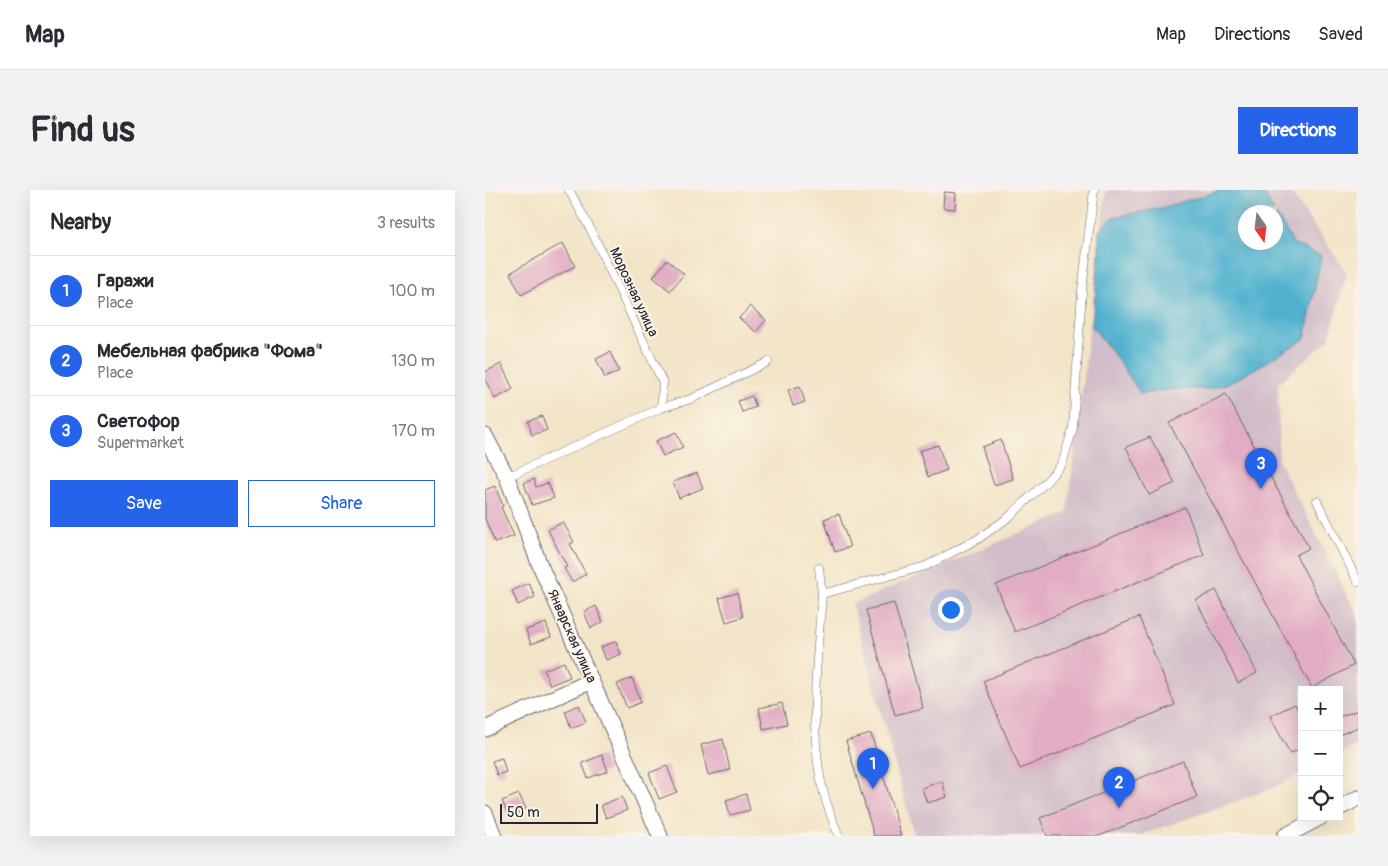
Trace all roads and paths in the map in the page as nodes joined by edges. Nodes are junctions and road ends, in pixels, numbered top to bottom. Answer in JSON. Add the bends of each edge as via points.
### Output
{"nodes":[{"id":1,"x":569,"y":190,"type":"edge"},
{"id":2,"x":1094,"y":190,"type":"edge"},
{"id":3,"x":768,"y":362,"type":"dead end"},
{"id":4,"x":661,"y":408,"type":"junction"},
{"id":5,"x":485,"y":436,"type":"edge"},
{"id":6,"x":507,"y":477,"type":"junction"},
{"id":7,"x":1317,"y":501,"type":"dead end"},
{"id":8,"x":819,"y":568,"type":"dead end"},
{"id":9,"x":1358,"y":582,"type":"edge"},
{"id":10,"x":822,"y":594,"type":"junction"},
{"id":11,"x":591,"y":681,"type":"junction"},
{"id":12,"x":485,"y":729,"type":"edge"},
{"id":13,"x":1358,"y":798,"type":"edge"},
{"id":14,"x":1343,"y":806,"type":"edge"},
{"id":15,"x":485,"y":813,"type":"edge"},
{"id":16,"x":1313,"y":821,"type":"edge"},
{"id":17,"x":494,"y":836,"type":"edge"},
{"id":18,"x":660,"y":836,"type":"edge"},
{"id":19,"x":839,"y":836,"type":"edge"},
{"id":20,"x":1285,"y":836,"type":"edge"}],
"edges":[{"from":1,"to":4,"type":"lane","name":"Морозная улица","via":[[663,383]]},
{"from":2,"to":10,"type":"lane","via":[[1082,291],[1073,428],[1062,464],[1009,517],[979,539],[926,566]]},
{"from":3,"to":4,"type":"lane","via":[[691,399]]},
{"from":4,"to":6,"type":"lane"},
{"from":5,"to":6,"type":"street","name":"Январская улица"},
{"from":6,"to":11,"type":"street","name":"Январская улица","via":[[539,563]]},
{"from":7,"to":9,"type":"lane"},
{"from":8,"to":10,"type":"lane"},
{"from":10,"to":19,"type":"lane","via":[[814,710],[819,771]]},
{"from":11,"to":12,"type":"street"},
{"from":11,"to":18,"type":"street","name":"Январская улица"},
{"from":13,"to":14,"type":"street"},
{"from":15,"to":17,"type":"street"},
{"from":16,"to":20,"type":"street"}]}
